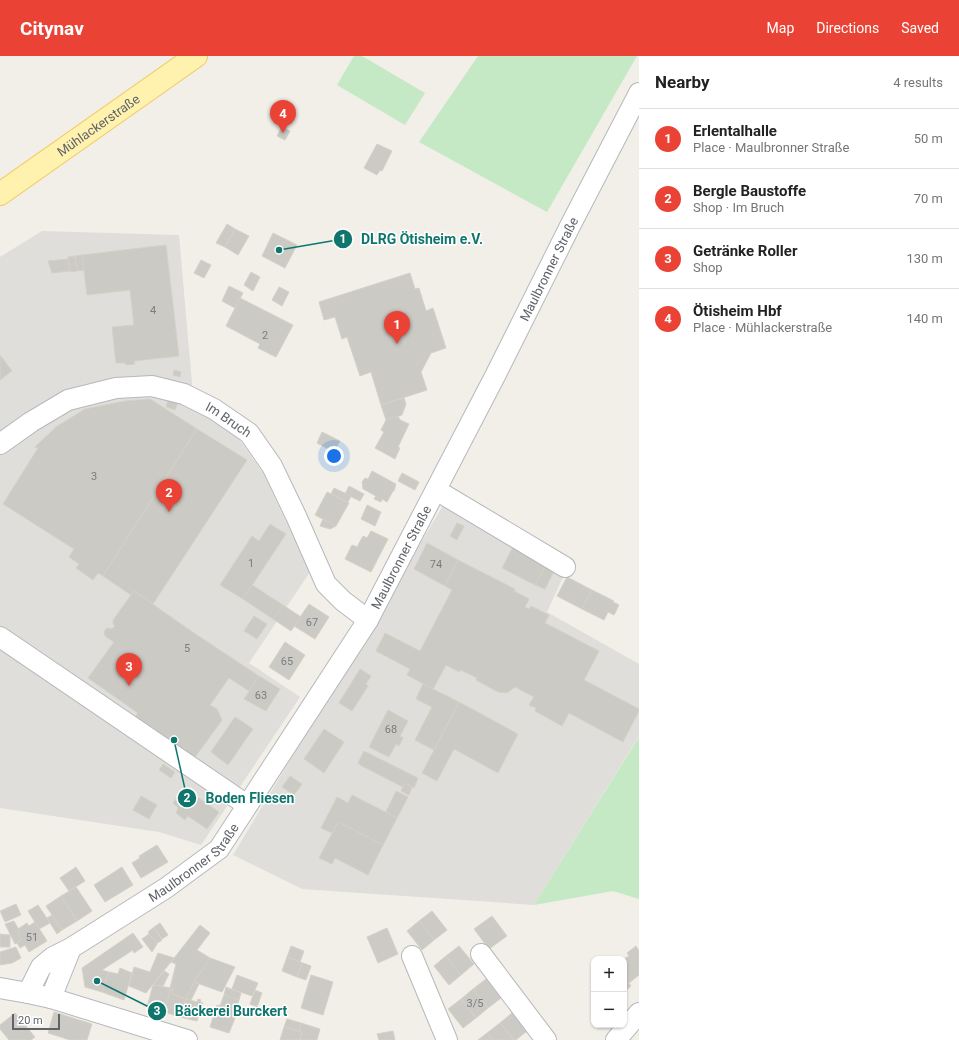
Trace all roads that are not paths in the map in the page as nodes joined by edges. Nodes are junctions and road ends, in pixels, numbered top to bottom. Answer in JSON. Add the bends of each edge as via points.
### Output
{"nodes":[{"id":1,"x":196,"y":56,"type":"edge"},
{"id":2,"x":637,"y":103,"type":"edge"},
{"id":3,"x":0,"y":194,"type":"edge"},
{"id":4,"x":0,"y":444,"type":"edge"},
{"id":5,"x":436,"y":490,"type":"junction"},
{"id":6,"x":565,"y":567,"type":"dead end"},
{"id":7,"x":368,"y":620,"type":"junction"},
{"id":8,"x":0,"y":637,"type":"edge"},
{"id":9,"x":247,"y":806,"type":"junction"},
{"id":10,"x":71,"y":948,"type":"junction"},
{"id":11,"x":481,"y":954,"type":"dead end"},
{"id":12,"x":412,"y":956,"type":"dead end"},
{"id":13,"x":0,"y":988,"type":"edge"},
{"id":14,"x":28,"y":993,"type":"junction"},
{"id":15,"x":51,"y":998,"type":"junction"},
{"id":16,"x":639,"y":1013,"type":"edge"},
{"id":17,"x":187,"y":1040,"type":"edge"},
{"id":18,"x":448,"y":1040,"type":"edge"},
{"id":19,"x":546,"y":1040,"type":"edge"},
{"id":20,"x":616,"y":1040,"type":"edge"}],
"edges":[{"from":1,"to":3,"type":"main road","name":"Mühlackerstraße"},
{"from":2,"to":5,"type":"street","name":"Maulbronner Straße","via":[[570,226]]},
{"from":4,"to":7,"type":"street","name":"Im Bruch","via":[[68,400],[116,388],[152,386],[184,394],[214,408],[249,433],[272,466],[326,584]]},
{"from":5,"to":6,"type":"street"},
{"from":5,"to":7,"type":"street","name":"Maulbronner Straße"},
{"from":7,"to":9,"type":"street","name":"Maulbronner Straße"},
{"from":8,"to":9,"type":"street"},
{"from":9,"to":10,"type":"street","name":"Maulbronner Straße","via":[[219,849],[166,888]]},
{"from":10,"to":14,"type":"street","name":"Maulbronner Straße","via":[[53,957],[41,967]]},
{"from":10,"to":15,"type":"street"},
{"from":11,"to":19,"type":"street"},
{"from":12,"to":18,"type":"street"},
{"from":13,"to":14,"type":"street"},
{"from":14,"to":15,"type":"street"},
{"from":15,"to":17,"type":"street"},
{"from":16,"to":20,"type":"street"}]}
